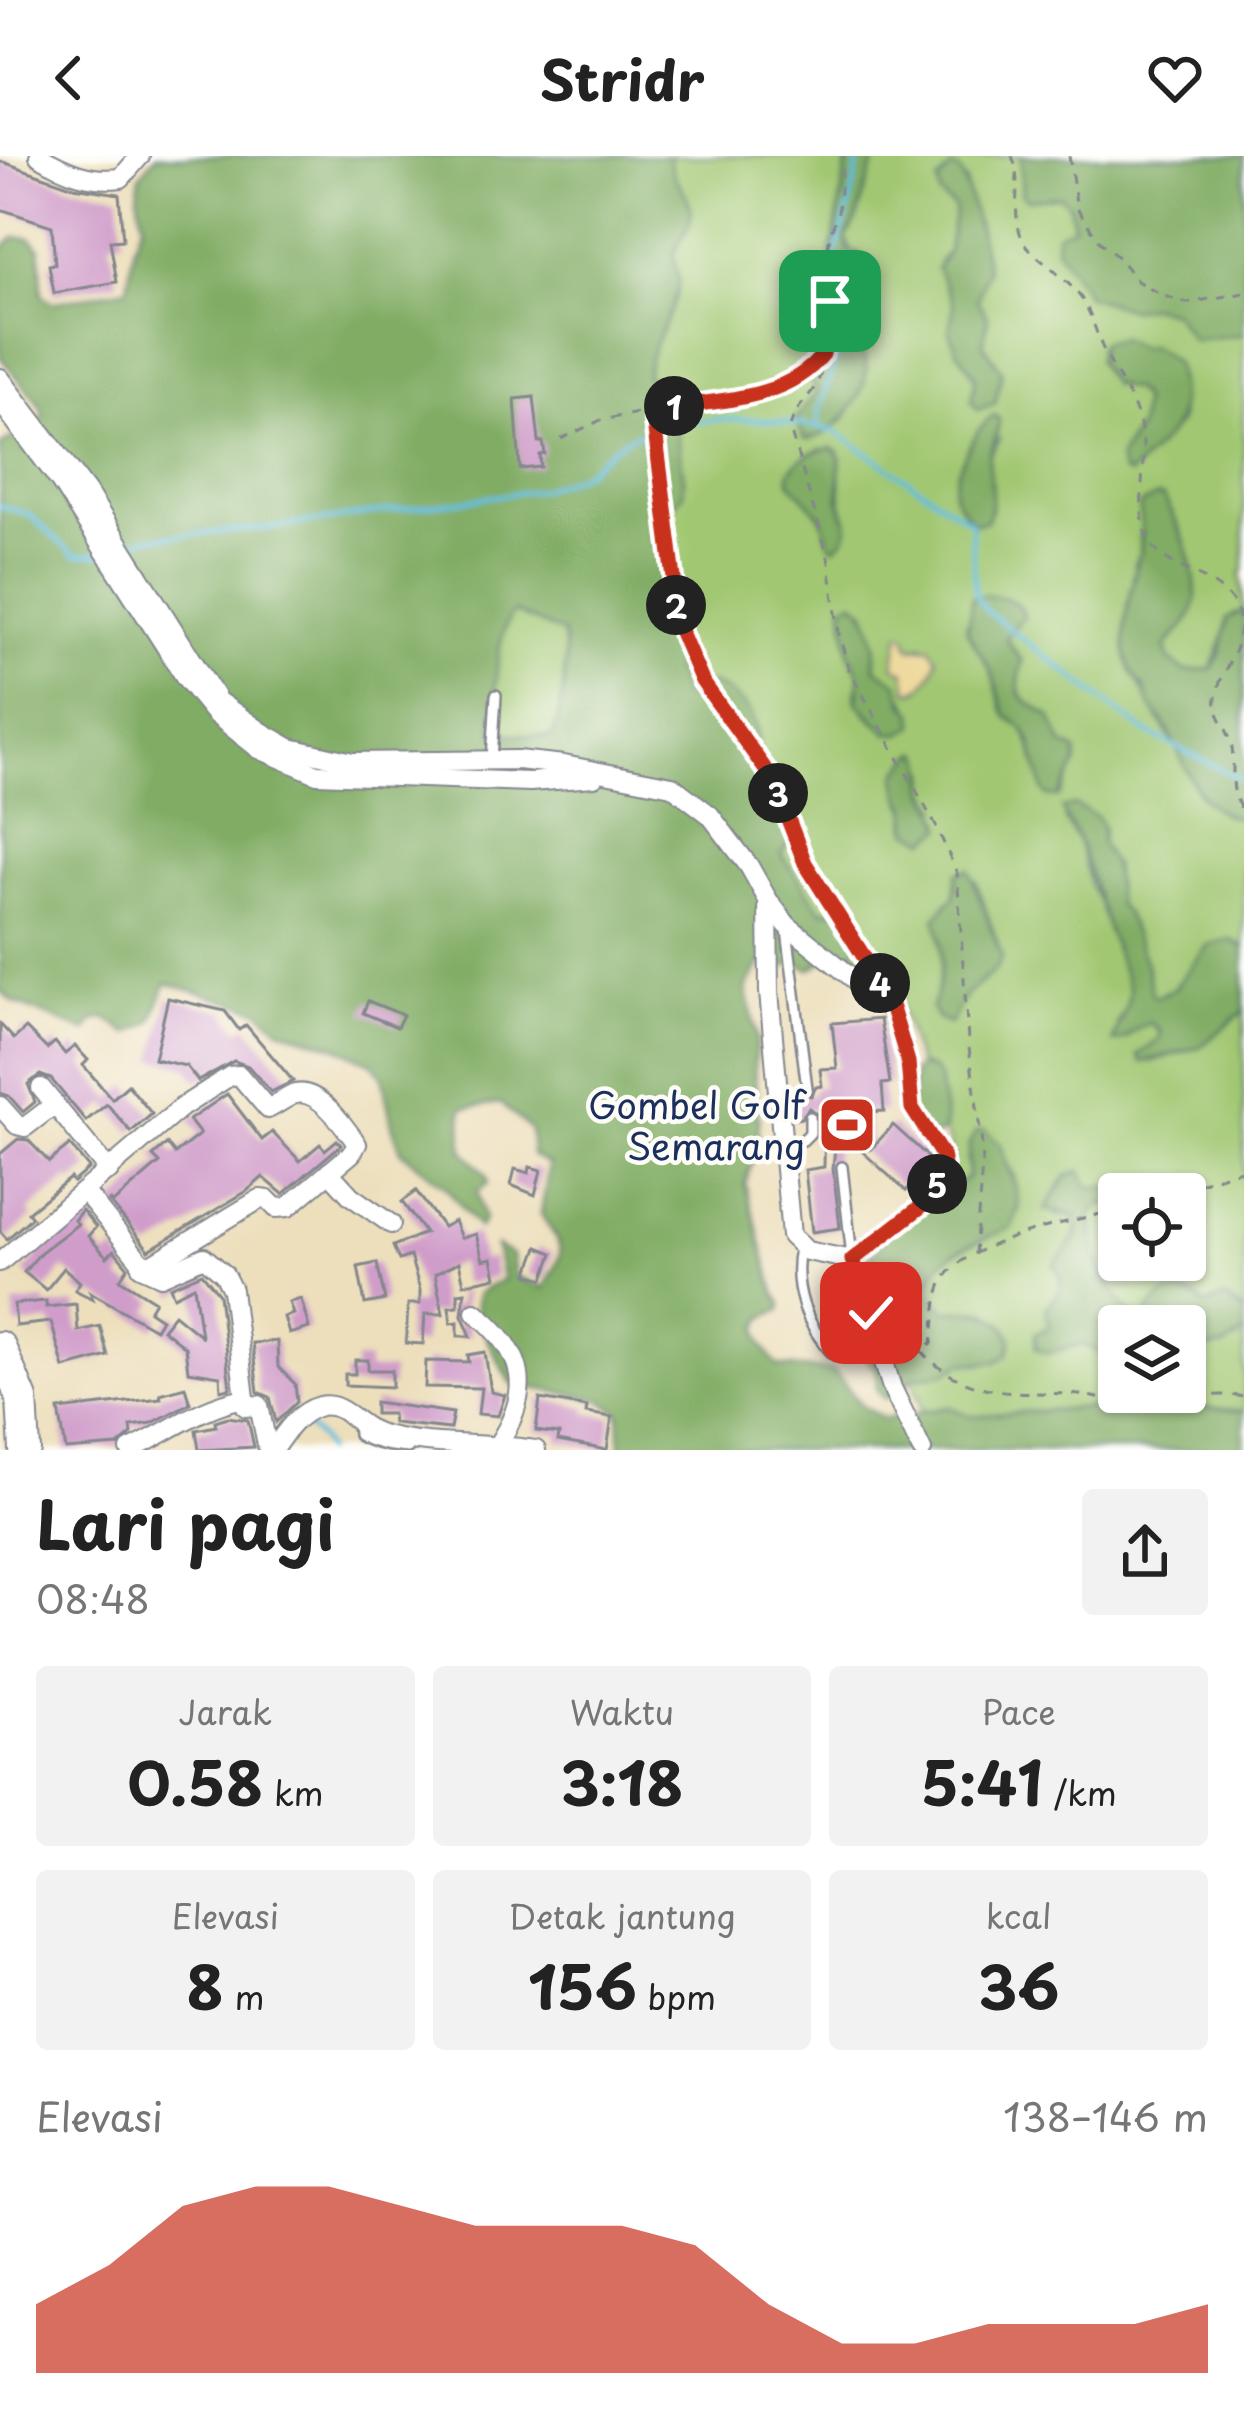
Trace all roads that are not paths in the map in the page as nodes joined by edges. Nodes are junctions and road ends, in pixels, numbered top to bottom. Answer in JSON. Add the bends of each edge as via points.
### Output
{"nodes":[{"id":1,"x":39,"y":156,"type":"edge"},
{"id":2,"x":140,"y":156,"type":"edge"},
{"id":3,"x":0,"y":378,"type":"edge"},
{"id":4,"x":0,"y":401,"type":"edge"},
{"id":5,"x":112,"y":545,"type":"junction"},
{"id":6,"x":496,"y":695,"type":"dead end"},
{"id":7,"x":492,"y":760,"type":"junction"},
{"id":8,"x":464,"y":769,"type":"junction"},
{"id":9,"x":605,"y":776,"type":"junction"},
{"id":10,"x":768,"y":899,"type":"junction"},
{"id":11,"x":787,"y":925,"type":"junction"},
{"id":12,"x":804,"y":1067,"type":"junction"},
{"id":13,"x":776,"y":1071,"type":"junction"},
{"id":14,"x":41,"y":1088,"type":"dead end"},
{"id":15,"x":807,"y":1088,"type":"dead end"},
{"id":16,"x":55,"y":1104,"type":"junction"},
{"id":17,"x":0,"y":1106,"type":"edge"},
{"id":18,"x":810,"y":1117,"type":"dead end"},
{"id":19,"x":783,"y":1146,"type":"junction"},
{"id":20,"x":842,"y":1167,"type":"dead end"},
{"id":21,"x":109,"y":1171,"type":"junction"},
{"id":22,"x":328,"y":1172,"type":"junction"},
{"id":23,"x":85,"y":1192,"type":"junction"},
{"id":24,"x":392,"y":1224,"type":"dead end"},
{"id":25,"x":800,"y":1247,"type":"junction"},
{"id":26,"x":852,"y":1260,"type":"junction"},
{"id":27,"x":0,"y":1262,"type":"edge"},
{"id":28,"x":141,"y":1262,"type":"junction"},
{"id":29,"x":476,"y":1312,"type":"dead end"},
{"id":30,"x":0,"y":1347,"type":"edge"},
{"id":31,"x":883,"y":1355,"type":"junction"},
{"id":32,"x":245,"y":1398,"type":"junction"},
{"id":33,"x":357,"y":1421,"type":"junction"},
{"id":34,"x":498,"y":1444,"type":"junction"},
{"id":35,"x":423,"y":1448,"type":"edge"},
{"id":36,"x":25,"y":1450,"type":"edge"},
{"id":37,"x":130,"y":1450,"type":"edge"},
{"id":38,"x":271,"y":1450,"type":"edge"},
{"id":39,"x":536,"y":1450,"type":"edge"},
{"id":40,"x":922,"y":1450,"type":"edge"}],
"edges":[{"from":1,"to":2,"type":"street","via":[[103,180],[122,178]]},
{"from":3,"to":5,"type":"street"},
{"from":4,"to":5,"type":"street"},
{"from":5,"to":8,"type":"street","via":[[218,701],[287,755],[317,774]]},
{"from":6,"to":7,"type":"lane"},
{"from":7,"to":8,"type":"street"},
{"from":7,"to":9,"type":"street"},
{"from":8,"to":9,"type":"street","via":[[530,782]]},
{"from":9,"to":10,"type":"street","via":[[678,789],[722,828]]},
{"from":10,"to":11,"type":"street"},
{"from":10,"to":13,"type":"street"},
{"from":11,"to":12,"type":"lane"},
{"from":11,"to":26,"type":"street","via":[[891,1009],[912,1108],[944,1165],[923,1205]]},
{"from":12,"to":13,"type":"lane"},
{"from":12,"to":15,"type":"lane"},
{"from":13,"to":19,"type":"street"},
{"from":14,"to":16,"type":"street"},
{"from":16,"to":17,"type":"street","via":[[26,1127]]},
{"from":16,"to":21,"type":"street"},
{"from":18,"to":19,"type":"lane","via":[[810,1133]]},
{"from":19,"to":25,"type":"street","via":[[791,1236]]},
{"from":20,"to":26,"type":"lane"},
{"from":21,"to":22,"type":"street","via":[[182,1107],[239,1075],[268,1109],[302,1093],[326,1108],[357,1144]]},
{"from":21,"to":23,"type":"street"},
{"from":22,"to":24,"type":"street"},
{"from":22,"to":28,"type":"street","via":[[288,1207],[260,1199],[155,1264]]},
{"from":23,"to":27,"type":"street"},
{"from":23,"to":28,"type":"street"},
{"from":25,"to":26,"type":"street"},
{"from":25,"to":31,"type":"lane","via":[[796,1270],[816,1336],[834,1355]]},
{"from":26,"to":31,"type":"street"},
{"from":28,"to":32,"type":"street","via":[[161,1276],[204,1256],[224,1274]]},
{"from":29,"to":34,"type":"street","via":[[496,1328],[521,1383],[520,1406]]},
{"from":30,"to":36,"type":"highway","via":[[22,1399]]},
{"from":31,"to":40,"type":"street"},
{"from":32,"to":37,"type":"street"},
{"from":32,"to":38,"type":"street","via":[[247,1407],[259,1406]]},
{"from":33,"to":34,"type":"street","via":[[390,1436]]},
{"from":33,"to":35,"type":"lane","via":[[363,1438]]},
{"from":33,"to":38,"type":"street","via":[[320,1406],[296,1419]]},
{"from":34,"to":39,"type":"street"}]}
